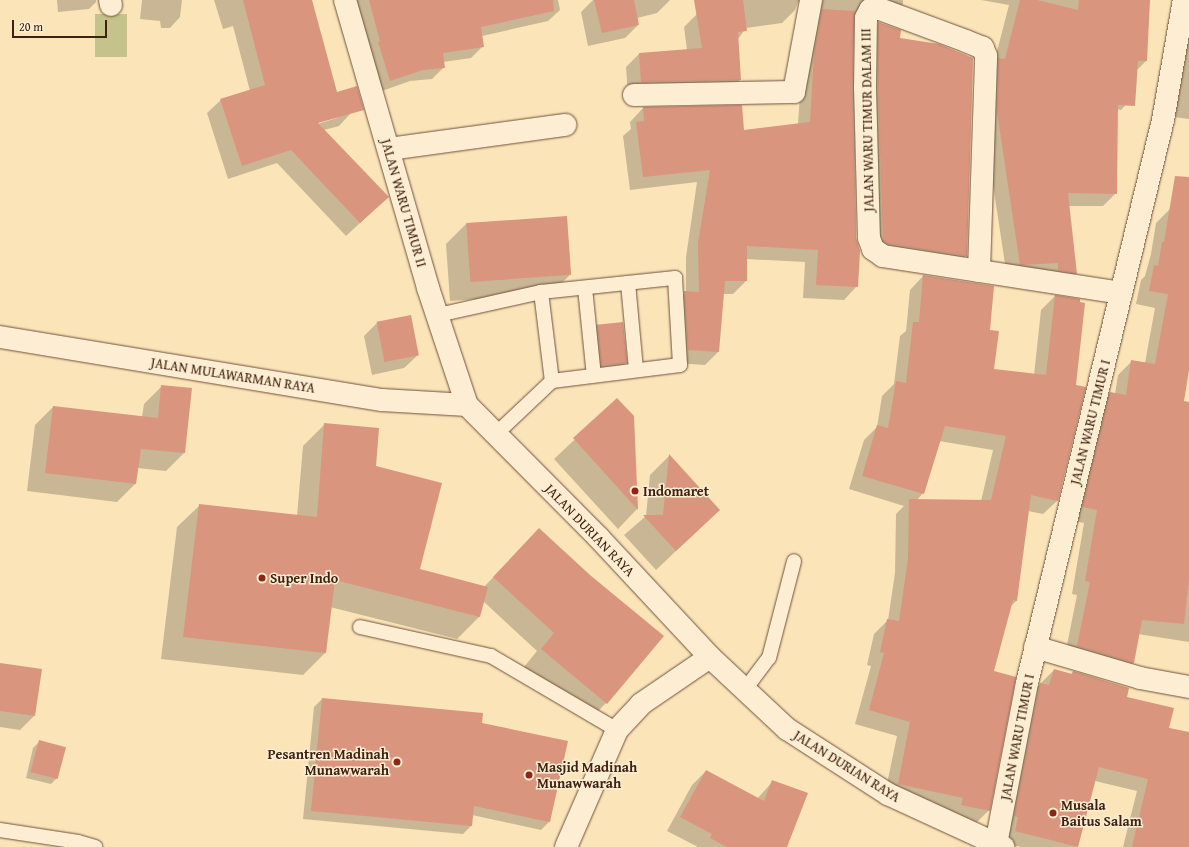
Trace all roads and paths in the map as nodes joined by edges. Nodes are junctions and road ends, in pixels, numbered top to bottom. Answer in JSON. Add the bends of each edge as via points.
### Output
{"nodes":[{"id":1,"x":345,"y":0,"type":"edge"},
{"id":2,"x":810,"y":0,"type":"edge"},
{"id":3,"x":1184,"y":0,"type":"edge"},
{"id":4,"x":634,"y":95,"type":"dead end"},
{"id":5,"x":565,"y":125,"type":"dead end"},
{"id":6,"x":389,"y":149,"type":"junction"},
{"id":7,"x":979,"y":271,"type":"junction"},
{"id":8,"x":628,"y":282,"type":"junction"},
{"id":9,"x":585,"y":288,"type":"junction"},
{"id":10,"x":541,"y":292,"type":"junction"},
{"id":11,"x":1121,"y":293,"type":"junction"},
{"id":12,"x":438,"y":315,"type":"junction"},
{"id":13,"x":0,"y":337,"type":"edge"},
{"id":14,"x":636,"y":370,"type":"junction"},
{"id":15,"x":594,"y":376,"type":"junction"},
{"id":16,"x":552,"y":381,"type":"junction"},
{"id":17,"x":467,"y":405,"type":"junction"},
{"id":18,"x":496,"y":434,"type":"junction"},
{"id":19,"x":794,"y":561,"type":"dead end"},
{"id":20,"x":360,"y":627,"type":"dead end"},
{"id":21,"x":1035,"y":646,"type":"junction"},
{"id":22,"x":710,"y":657,"type":"junction"},
{"id":23,"x":1189,"y":687,"type":"edge"},
{"id":24,"x":746,"y":688,"type":"junction"},
{"id":25,"x":617,"y":730,"type":"junction"},
{"id":26,"x":0,"y":830,"type":"edge"},
{"id":27,"x":1000,"y":845,"type":"edge"},
{"id":28,"x":95,"y":847,"type":"edge"},
{"id":29,"x":566,"y":847,"type":"edge"}],
"edges":[{"from":1,"to":6,"type":"street","name":"JALAN WARU TIMUR II"},
{"from":2,"to":4,"type":"street","via":[[794,92]]},
{"from":3,"to":11,"type":"street","name":"JALAN WARU TIMUR I","via":[[1163,120]]},
{"from":5,"to":6,"type":"street"},
{"from":6,"to":12,"type":"street","name":"JALAN WARU TIMUR II"},
{"from":7,"to":7,"type":"street","name":"JALAN WARU TIMUR DALAM III","via":[[883,256],[873,249],[869,238],[865,87],[866,18],[870,10],[877,8],[983,48],[986,56]]},
{"from":7,"to":11,"type":"street","name":"JALAN WARU TIMUR DALAM III"},
{"from":8,"to":9,"type":"lane"},
{"from":8,"to":14,"type":"lane"},
{"from":8,"to":14,"type":"lane","via":[[675,278],[680,365]]},
{"from":9,"to":10,"type":"lane"},
{"from":9,"to":15,"type":"lane"},
{"from":10,"to":12,"type":"lane"},
{"from":10,"to":16,"type":"lane"},
{"from":11,"to":21,"type":"street","name":"JALAN WARU TIMUR I"},
{"from":12,"to":17,"type":"street","name":"JALAN WARU TIMUR II"},
{"from":13,"to":17,"type":"street","name":"JALAN MULAWARMAN RAYA","via":[[382,400]]},
{"from":14,"to":15,"type":"lane"},
{"from":15,"to":16,"type":"lane"},
{"from":16,"to":18,"type":"lane"},
{"from":17,"to":18,"type":"street","name":"JALAN DURIAN RAYA"},
{"from":18,"to":22,"type":"street","name":"JALAN DURIAN RAYA","via":[[599,538]]},
{"from":19,"to":24,"type":"lane","via":[[769,658]]},
{"from":20,"to":25,"type":"lane","via":[[491,656]]},
{"from":21,"to":23,"type":"street","via":[[1140,678]]},
{"from":21,"to":27,"type":"street","name":"JALAN WARU TIMUR I"},
{"from":22,"to":24,"type":"street","name":"JALAN DURIAN RAYA"},
{"from":22,"to":25,"type":"street","via":[[641,704]]},
{"from":24,"to":27,"type":"street","name":"JALAN DURIAN RAYA","via":[[787,729],[888,794]]},
{"from":25,"to":29,"type":"street"},
{"from":26,"to":28,"type":"lane"}]}
